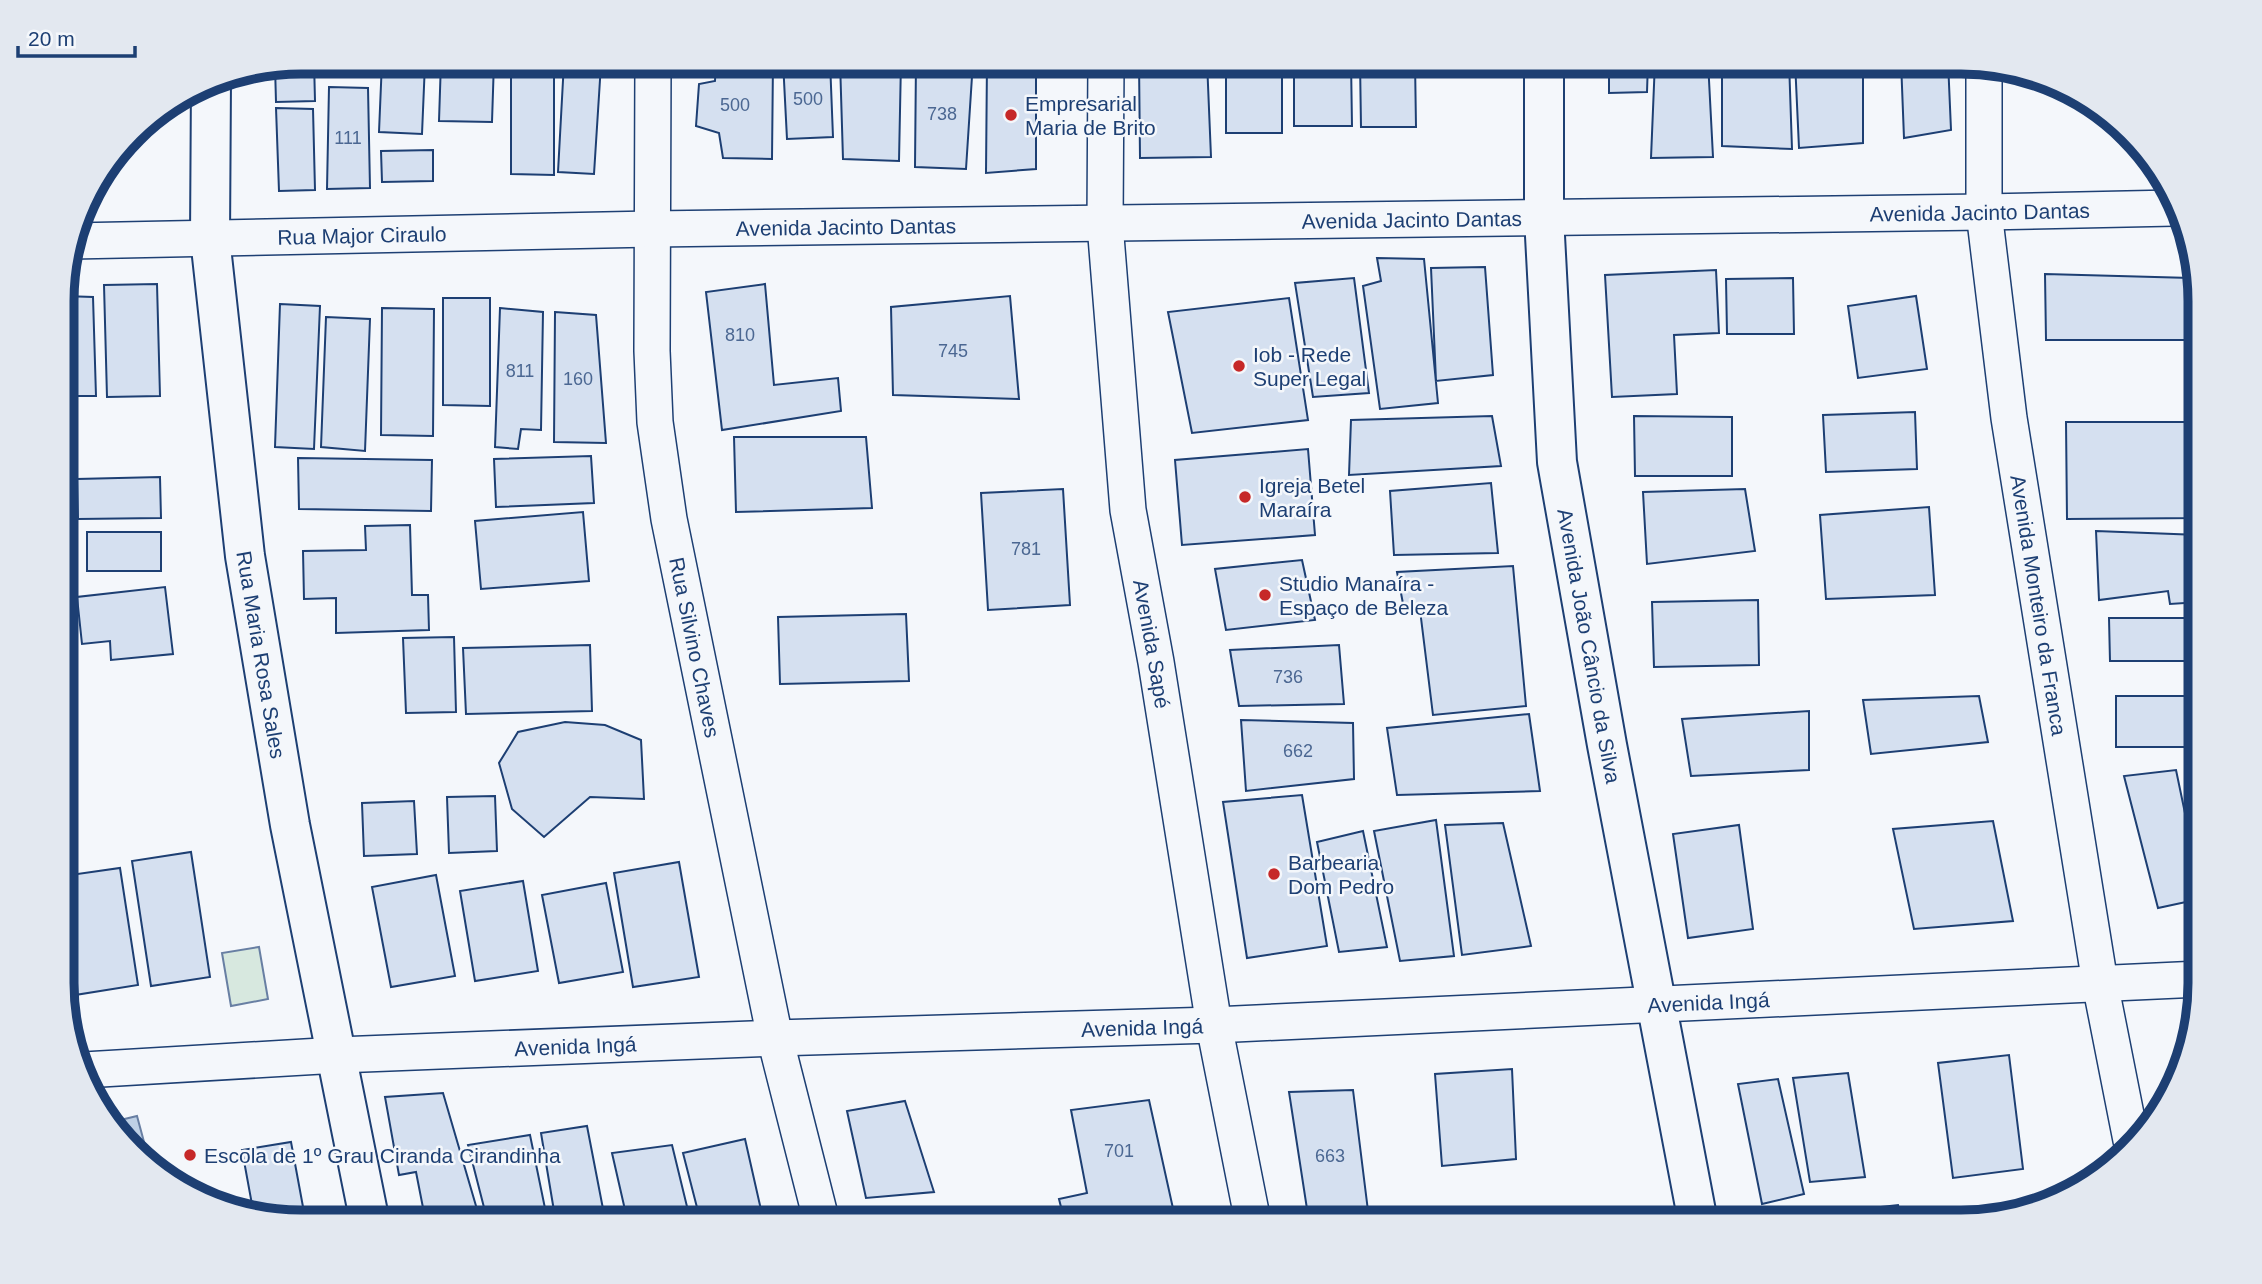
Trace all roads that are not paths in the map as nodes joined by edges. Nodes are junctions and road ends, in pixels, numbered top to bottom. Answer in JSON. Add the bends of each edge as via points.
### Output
{"nodes":[{"id":1,"x":653,"y":74,"type":"edge"},
{"id":2,"x":1106,"y":74,"type":"edge"},
{"id":3,"x":1544,"y":74,"type":"edge"},
{"id":4,"x":1984,"y":75,"type":"edge"},
{"id":5,"x":211,"y":92,"type":"edge"},
{"id":6,"x":2168,"y":208,"type":"edge"},
{"id":7,"x":1984,"y":212,"type":"junction"},
{"id":8,"x":1544,"y":217,"type":"junction"},
{"id":9,"x":1105,"y":224,"type":"junction"},
{"id":10,"x":652,"y":229,"type":"junction"},
{"id":11,"x":210,"y":238,"type":"junction"},
{"id":12,"x":81,"y":241,"type":"edge"},
{"id":13,"x":2188,"y":979,"type":"edge"},
{"id":14,"x":2100,"y":983,"type":"junction"},
{"id":15,"x":1658,"y":1004,"type":"junction"},
{"id":16,"x":1214,"y":1025,"type":"junction"},
{"id":17,"x":775,"y":1038,"type":"junction"},
{"id":18,"x":338,"y":1055,"type":"junction"},
{"id":19,"x":91,"y":1070,"type":"edge"},
{"id":20,"x":2130,"y":1135,"type":"edge"},
{"id":21,"x":368,"y":1210,"type":"edge"},
{"id":22,"x":819,"y":1210,"type":"edge"},
{"id":23,"x":1250,"y":1210,"type":"edge"},
{"id":24,"x":1696,"y":1210,"type":"edge"}],
"edges":[{"from":1,"to":10,"type":"street","name":"Rua Silvino Chaves"},
{"from":2,"to":9,"type":"street","name":"Avenida Sapé"},
{"from":3,"to":8,"type":"main road","name":"Avenida João Câncio da Silva"},
{"from":4,"to":7,"type":"street","name":"Avenida Monteiro da Franca"},
{"from":5,"to":11,"type":"main road","name":"Rua Maria Rosa Sales"},
{"from":6,"to":7,"type":"street","name":"Avenida Jacinto Dantas"},
{"from":7,"to":8,"type":"street","name":"Avenida Jacinto Dantas"},
{"from":7,"to":14,"type":"street","name":"Avenida Monteiro da Franca","via":[[2009,418]]},
{"from":8,"to":9,"type":"street","name":"Avenida Jacinto Dantas"},
{"from":8,"to":15,"type":"main road","name":"Avenida João Câncio da Silva","via":[[1557,462],[1606,746]]},
{"from":9,"to":10,"type":"street","name":"Avenida Jacinto Dantas"},
{"from":9,"to":16,"type":"street","name":"Avenida Sapé","via":[[1128,510]]},
{"from":10,"to":11,"type":"street","name":"Rua Major Ciraulo"},
{"from":10,"to":17,"type":"street","name":"Rua Silvino Chaves","via":[[654,422],[669,519]]},
{"from":11,"to":12,"type":"street","name":"Rua Major Ciraulo"},
{"from":11,"to":18,"type":"main road","name":"Rua Maria Rosa Sales","via":[[247,570],[290,825]]},
{"from":13,"to":14,"type":"street","name":"Avenida Ingá"},
{"from":14,"to":15,"type":"street","name":"Avenida Ingá"},
{"from":14,"to":20,"type":"street","name":"Avenida Monteiro da Franca"},
{"from":15,"to":16,"type":"street","name":"Avenida Ingá"},
{"from":15,"to":24,"type":"main road","name":"Avenida João Câncio da Silva"},
{"from":16,"to":17,"type":"street","name":"Avenida Ingá"},
{"from":16,"to":23,"type":"street","name":"Avenida Sapé"},
{"from":17,"to":18,"type":"street","name":"Avenida Ingá"},
{"from":17,"to":22,"type":"street","name":"Rua Silvino Chaves"},
{"from":18,"to":19,"type":"street","name":"Avenida Ingá"},
{"from":18,"to":21,"type":"main road","name":"Rua Maria Rosa Sales"}]}
